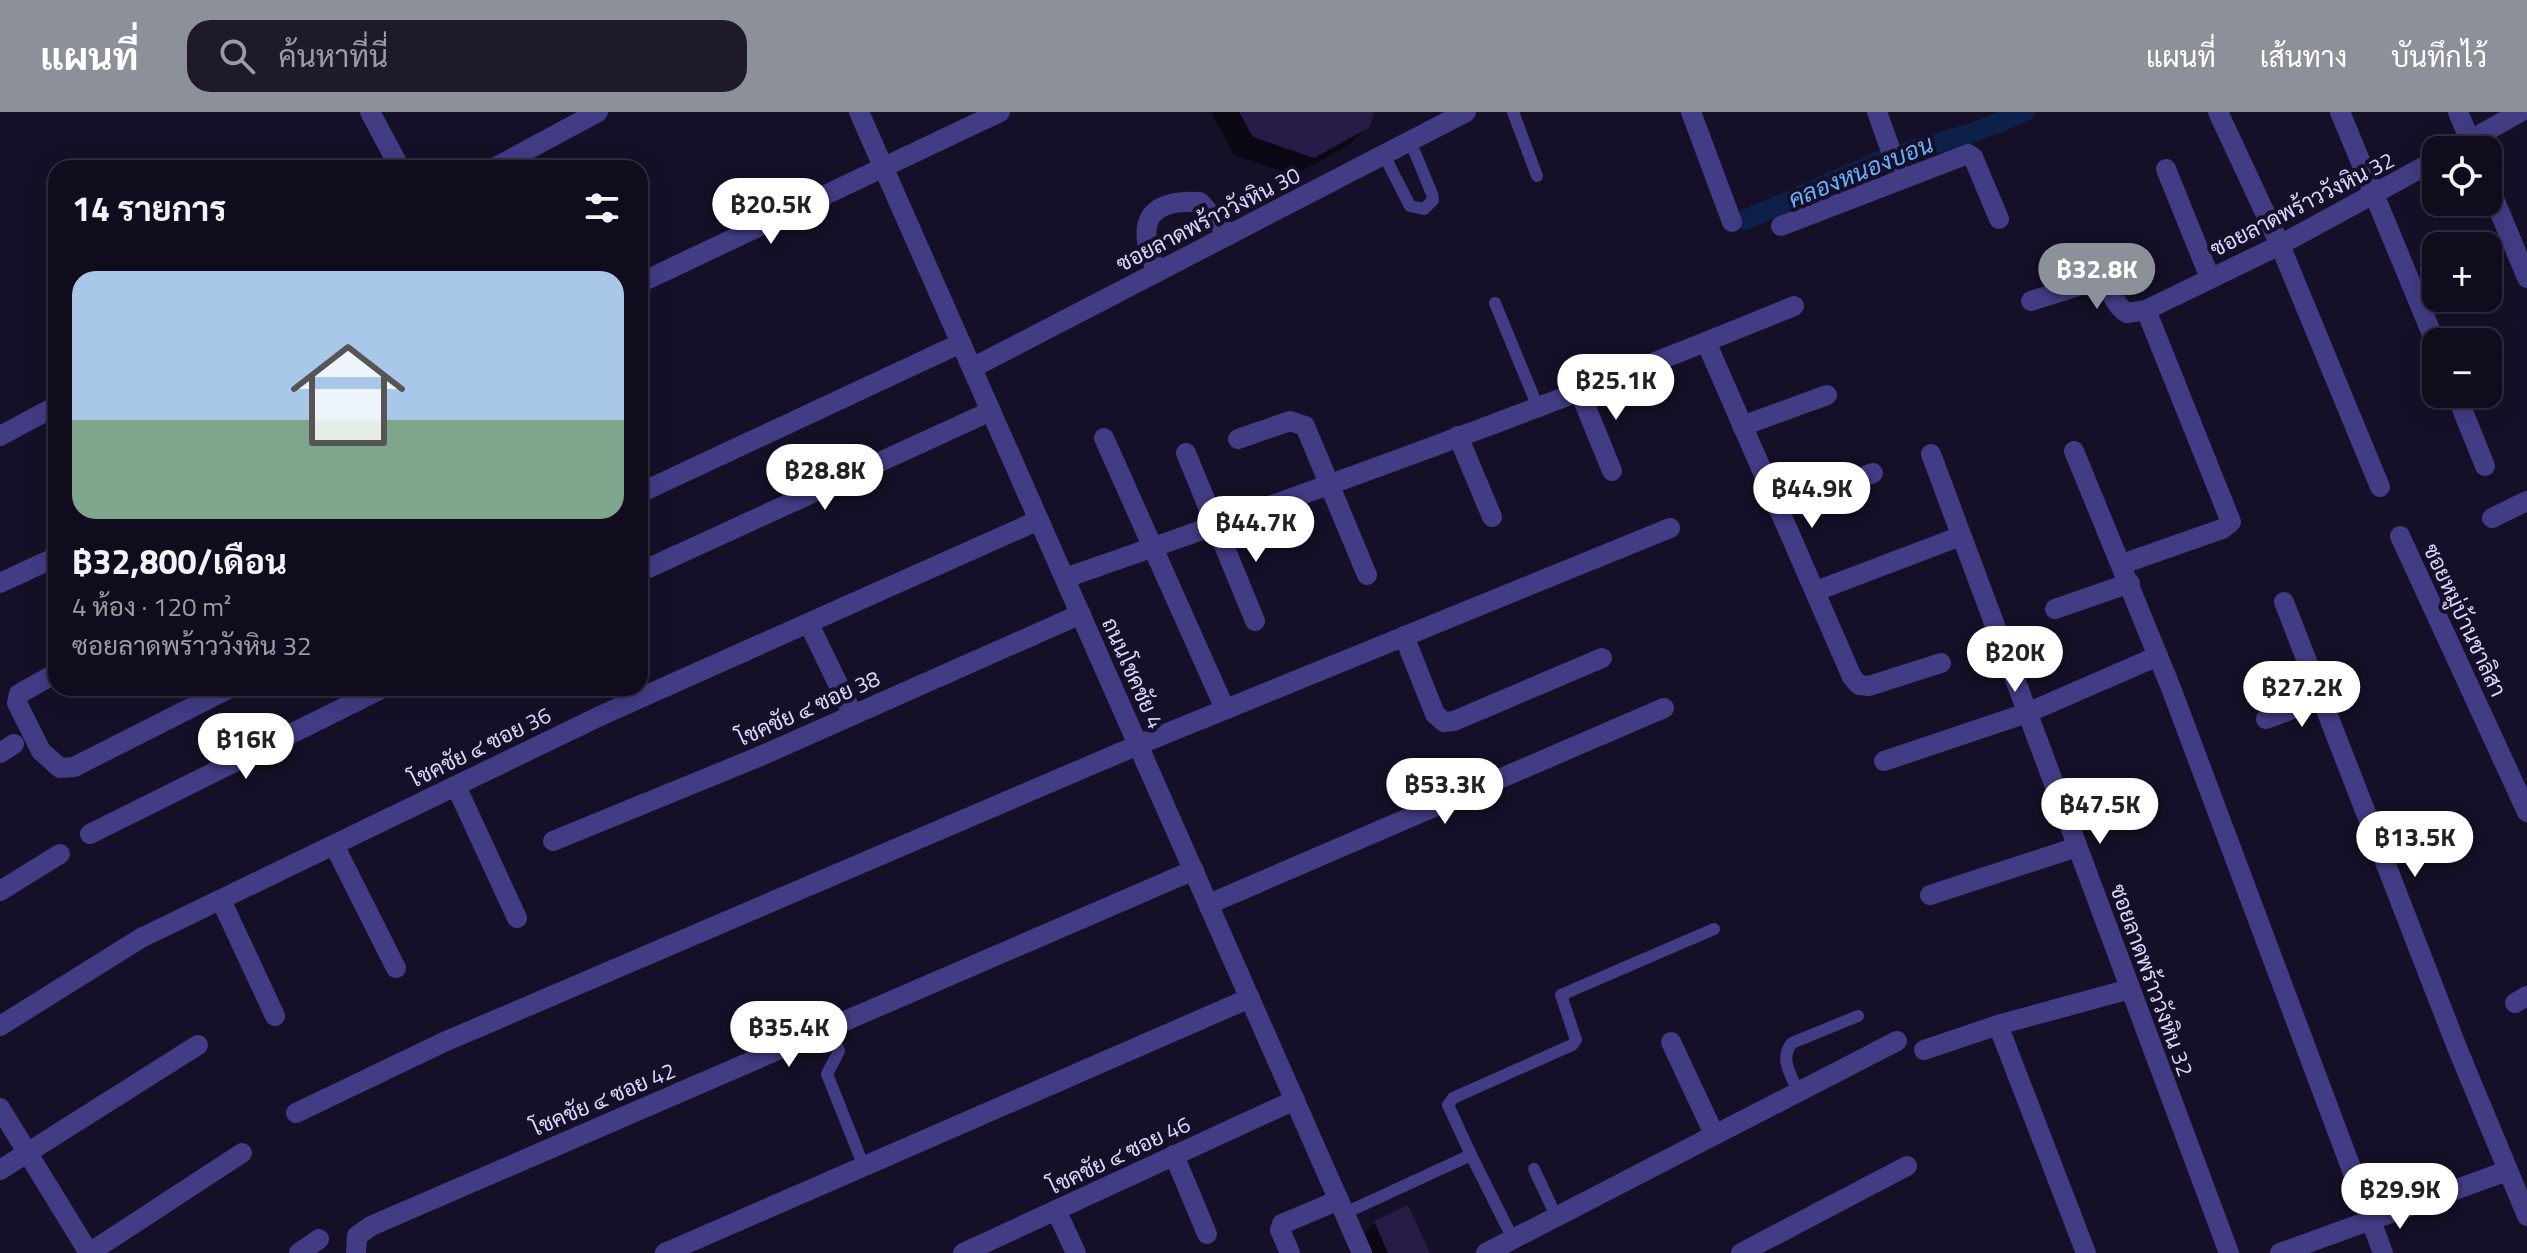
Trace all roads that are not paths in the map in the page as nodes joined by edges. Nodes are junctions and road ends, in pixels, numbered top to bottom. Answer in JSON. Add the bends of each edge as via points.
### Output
{"nodes":[{"id":1,"x":370,"y":112,"type":"edge"},
{"id":2,"x":598,"y":112,"type":"edge"},
{"id":3,"x":859,"y":112,"type":"edge"},
{"id":4,"x":1000,"y":112,"type":"edge"},
{"id":5,"x":1466,"y":112,"type":"edge"},
{"id":6,"x":1513,"y":112,"type":"edge"},
{"id":7,"x":1691,"y":112,"type":"edge"},
{"id":8,"x":1877,"y":112,"type":"edge"},
{"id":9,"x":2218,"y":112,"type":"edge"},
{"id":10,"x":2340,"y":112,"type":"edge"},
{"id":11,"x":2458,"y":112,"type":"edge"},
{"id":12,"x":2520,"y":112,"type":"edge"},
{"id":13,"x":2463,"y":136,"type":"edge"},
{"id":14,"x":2482,"y":136,"type":"edge"},
{"id":15,"x":1410,"y":141,"type":"junction"},
{"id":16,"x":1384,"y":155,"type":"junction"},
{"id":17,"x":396,"y":160,"type":"edge"},
{"id":18,"x":509,"y":160,"type":"edge"},
{"id":19,"x":1895,"y":162,"type":"junction"},
{"id":20,"x":884,"y":168,"type":"junction"},
{"id":21,"x":2422,"y":168,"type":"edge"},
{"id":22,"x":2166,"y":169,"type":"dead end"},
{"id":23,"x":1537,"y":176,"type":"dead end"},
{"id":24,"x":2377,"y":194,"type":"junction"},
{"id":25,"x":2501,"y":216,"type":"edge"},
{"id":26,"x":1999,"y":219,"type":"dead end"},
{"id":27,"x":1732,"y":222,"type":"dead end"},
{"id":28,"x":1781,"y":226,"type":"dead end"},
{"id":29,"x":1229,"y":235,"type":"junction"},
{"id":30,"x":2280,"y":245,"type":"junction"},
{"id":31,"x":1157,"y":272,"type":"junction"},
{"id":32,"x":2210,"y":278,"type":"junction"},
{"id":33,"x":2527,"y":278,"type":"edge"},
{"id":34,"x":648,"y":279,"type":"edge"},
{"id":35,"x":2031,"y":301,"type":"dead end"},
{"id":36,"x":1495,"y":303,"type":"dead end"},
{"id":37,"x":1794,"y":306,"type":"dead end"},
{"id":38,"x":2146,"y":310,"type":"junction"},
{"id":39,"x":2430,"y":328,"type":"edge"},
{"id":40,"x":961,"y":343,"type":"junction"},
{"id":41,"x":1707,"y":344,"type":"junction"},
{"id":42,"x":972,"y":368,"type":"junction"},
{"id":43,"x":1579,"y":390,"type":"junction"},
{"id":44,"x":1827,"y":395,"type":"dead end"},
{"id":45,"x":1537,"y":405,"type":"junction"},
{"id":46,"x":2462,"y":408,"type":"edge"},
{"id":47,"x":48,"y":410,"type":"edge"},
{"id":48,"x":991,"y":411,"type":"junction"},
{"id":49,"x":1742,"y":426,"type":"junction"},
{"id":50,"x":0,"y":436,"type":"edge"},
{"id":51,"x":1458,"y":436,"type":"junction"},
{"id":52,"x":1104,"y":438,"type":"dead end"},
{"id":53,"x":1238,"y":439,"type":"dead end"},
{"id":54,"x":2074,"y":451,"type":"dead end"},
{"id":55,"x":1186,"y":453,"type":"dead end"},
{"id":56,"x":1931,"y":454,"type":"dead end"},
{"id":57,"x":2485,"y":466,"type":"dead end"},
{"id":58,"x":1612,"y":471,"type":"dead end"},
{"id":59,"x":1873,"y":473,"type":"dead end"},
{"id":60,"x":1331,"y":485,"type":"junction"},
{"id":61,"x":2380,"y":487,"type":"dead end"},
{"id":62,"x":648,"y":489,"type":"edge"},
{"id":63,"x":2527,"y":501,"type":"edge"},
{"id":64,"x":1777,"y":507,"type":"junction"},
{"id":65,"x":1492,"y":517,"type":"dead end"},
{"id":66,"x":2492,"y":518,"type":"dead end"},
{"id":67,"x":1039,"y":520,"type":"junction"},
{"id":68,"x":1215,"y":525,"type":"junction"},
{"id":69,"x":1670,"y":528,"type":"dead end"},
{"id":70,"x":1961,"y":536,"type":"junction"},
{"id":71,"x":2400,"y":536,"type":"dead end"},
{"id":72,"x":1154,"y":547,"type":"junction"},
{"id":73,"x":48,"y":561,"type":"edge"},
{"id":74,"x":648,"y":568,"type":"edge"},
{"id":75,"x":2126,"y":573,"type":"junction"},
{"id":76,"x":1367,"y":575,"type":"dead end"},
{"id":77,"x":1065,"y":578,"type":"junction"},
{"id":78,"x":0,"y":583,"type":"edge"},
{"id":79,"x":1816,"y":591,"type":"junction"},
{"id":80,"x":2284,"y":602,"type":"dead end"},
{"id":81,"x":2055,"y":609,"type":"dead end"},
{"id":82,"x":1081,"y":614,"type":"junction"},
{"id":83,"x":1255,"y":621,"type":"dead end"},
{"id":84,"x":809,"y":624,"type":"junction"},
{"id":85,"x":1404,"y":636,"type":"junction"},
{"id":86,"x":2158,"y":656,"type":"junction"},
{"id":87,"x":1602,"y":658,"type":"dead end"},
{"id":88,"x":1941,"y":663,"type":"dead end"},
{"id":89,"x":48,"y":678,"type":"edge"},
{"id":90,"x":648,"y":695,"type":"edge"},
{"id":91,"x":214,"y":696,"type":"edge"},
{"id":92,"x":367,"y":696,"type":"edge"},
{"id":93,"x":645,"y":696,"type":"edge"},
{"id":94,"x":2322,"y":698,"type":"junction"},
{"id":95,"x":1664,"y":708,"type":"dead end"},
{"id":96,"x":1225,"y":709,"type":"junction"},
{"id":97,"x":2027,"y":713,"type":"junction"},
{"id":98,"x":853,"y":715,"type":"junction"},
{"id":99,"x":2266,"y":719,"type":"dead end"},
{"id":100,"x":1138,"y":745,"type":"junction"},
{"id":101,"x":1884,"y":761,"type":"dead end"},
{"id":102,"x":456,"y":786,"type":"junction"},
{"id":103,"x":2527,"y":812,"type":"edge"},
{"id":104,"x":90,"y":834,"type":"dead end"},
{"id":105,"x":553,"y":841,"type":"dead end"},
{"id":106,"x":334,"y":845,"type":"junction"},
{"id":107,"x":2077,"y":847,"type":"junction"},
{"id":108,"x":60,"y":854,"type":"dead end"},
{"id":109,"x":1194,"y":870,"type":"junction"},
{"id":110,"x":0,"y":891,"type":"edge"},
{"id":111,"x":1930,"y":895,"type":"dead end"},
{"id":112,"x":221,"y":900,"type":"junction"},
{"id":113,"x":1209,"y":904,"type":"junction"},
{"id":114,"x":517,"y":918,"type":"dead end"},
{"id":115,"x":1714,"y":929,"type":"dead end"},
{"id":116,"x":396,"y":968,"type":"dead end"},
{"id":117,"x":2130,"y":989,"type":"junction"},
{"id":118,"x":1250,"y":998,"type":"junction"},
{"id":119,"x":275,"y":1016,"type":"dead end"},
{"id":120,"x":1858,"y":1016,"type":"dead end"},
{"id":121,"x":1998,"y":1025,"type":"junction"},
{"id":122,"x":0,"y":1026,"type":"edge"},
{"id":123,"x":829,"y":1028,"type":"junction"},
{"id":124,"x":1897,"y":1041,"type":"dead end"},
{"id":125,"x":1671,"y":1042,"type":"dead end"},
{"id":126,"x":198,"y":1045,"type":"dead end"},
{"id":127,"x":1924,"y":1050,"type":"dead end"},
{"id":128,"x":1798,"y":1091,"type":"junction"},
{"id":129,"x":1295,"y":1100,"type":"junction"},
{"id":130,"x":0,"y":1108,"type":"edge"},
{"id":131,"x":296,"y":1113,"type":"dead end"},
{"id":132,"x":1714,"y":1134,"type":"junction"},
{"id":133,"x":27,"y":1153,"type":"junction"},
{"id":134,"x":242,"y":1153,"type":"dead end"},
{"id":135,"x":1174,"y":1155,"type":"junction"},
{"id":136,"x":1471,"y":1155,"type":"junction"},
{"id":137,"x":1907,"y":1166,"type":"dead end"},
{"id":138,"x":864,"y":1167,"type":"junction"},
{"id":139,"x":1534,"y":1169,"type":"dead end"},
{"id":140,"x":0,"y":1170,"type":"edge"},
{"id":141,"x":2507,"y":1171,"type":"junction"},
{"id":142,"x":1342,"y":1207,"type":"junction"},
{"id":143,"x":1056,"y":1210,"type":"junction"},
{"id":144,"x":1556,"y":1216,"type":"junction"},
{"id":145,"x":2527,"y":1216,"type":"edge"},
{"id":146,"x":2368,"y":1219,"type":"junction"},
{"id":147,"x":1207,"y":1234,"type":"dead end"},
{"id":148,"x":319,"y":1239,"type":"dead end"},
{"id":149,"x":1508,"y":1242,"type":"edge"},
{"id":150,"x":89,"y":1253,"type":"edge"},
{"id":151,"x":299,"y":1253,"type":"edge"},
{"id":152,"x":356,"y":1253,"type":"edge"},
{"id":153,"x":665,"y":1253,"type":"edge"},
{"id":154,"x":963,"y":1253,"type":"edge"},
{"id":155,"x":1076,"y":1253,"type":"edge"},
{"id":156,"x":1290,"y":1253,"type":"edge"},
{"id":157,"x":1362,"y":1253,"type":"edge"},
{"id":158,"x":1486,"y":1253,"type":"edge"},
{"id":159,"x":1741,"y":1253,"type":"edge"},
{"id":160,"x":2086,"y":1253,"type":"edge"},
{"id":161,"x":2229,"y":1253,"type":"edge"},
{"id":162,"x":2280,"y":1253,"type":"edge"},
{"id":163,"x":2383,"y":1253,"type":"edge"}],
"edges":[{"from":1,"to":17,"type":"street"},
{"from":2,"to":18,"type":"street"},
{"from":3,"to":20,"type":"street","name":"ถนนโชคชัย 4"},
{"from":4,"to":20,"type":"street"},
{"from":5,"to":15,"type":"street","name":"ซอยลาดพร้าววังหิน 30"},
{"from":6,"to":23,"type":"lane"},
{"from":7,"to":27,"type":"street"},
{"from":8,"to":19,"type":"street"},
{"from":9,"to":30,"type":"street"},
{"from":10,"to":24,"type":"street"},
{"from":11,"to":13,"type":"street"},
{"from":12,"to":14,"type":"street"},
{"from":15,"to":16,"type":"street","name":"ซอยลาดพร้าววังหิน 30"},
{"from":15,"to":16,"type":"lane","via":[[1432,194],[1424,209],[1410,206]]},
{"from":16,"to":29,"type":"street","name":"ซอยลาดพร้าววังหิน 30"},
{"from":19,"to":26,"type":"street","via":[[1968,154]]},
{"from":19,"to":28,"type":"street"},
{"from":20,"to":34,"type":"street"},
{"from":20,"to":40,"type":"street","name":"ถนนโชคชัย 4"},
{"from":21,"to":24,"type":"street","name":"ซอยลาดพร้าววังหิน 32"},
{"from":22,"to":32,"type":"street"},
{"from":24,"to":30,"type":"street","name":"ซอยลาดพร้าววังหิน 32"},
{"from":24,"to":39,"type":"street"},
{"from":25,"to":33,"type":"street"},
{"from":29,"to":31,"type":"street","name":"ซอยลาดพร้าววังหิน 30"},
{"from":29,"to":31,"type":"street","via":[[1200,202],[1170,204],[1150,217],[1143,232]]},
{"from":30,"to":32,"type":"street","name":"ซอยลาดพร้าววังหิน 32"},
{"from":30,"to":61,"type":"street"},
{"from":31,"to":42,"type":"street","name":"ซอยลาดพร้าววังหิน 30"},
{"from":32,"to":38,"type":"street","name":"ซอยลาดพร้าววังหิน 32"},
{"from":35,"to":38,"type":"street","via":[[2097,280],[2107,285],[2127,313]]},
{"from":36,"to":45,"type":"lane"},
{"from":37,"to":41,"type":"street"},
{"from":38,"to":75,"type":"street","via":[[2231,522]]},
{"from":40,"to":42,"type":"street","name":"ถนนโชคชัย 4"},
{"from":40,"to":62,"type":"street"},
{"from":41,"to":43,"type":"street"},
{"from":41,"to":49,"type":"street"},
{"from":42,"to":48,"type":"street","name":"ถนนโชคชัย 4"},
{"from":43,"to":45,"type":"street"},
{"from":43,"to":58,"type":"street"},
{"from":44,"to":49,"type":"street"},
{"from":45,"to":51,"type":"street"},
{"from":46,"to":57,"type":"street"},
{"from":47,"to":50,"type":"street"},
{"from":48,"to":67,"type":"street","name":"ถนนโชคชัย 4"},
{"from":48,"to":74,"type":"street"},
{"from":49,"to":64,"type":"street"},
{"from":51,"to":60,"type":"street"},
{"from":51,"to":65,"type":"street"},
{"from":52,"to":72,"type":"street"},
{"from":53,"to":60,"type":"street","via":[[1297,421],[1305,426]]},
{"from":54,"to":75,"type":"street"},
{"from":55,"to":68,"type":"street"},
{"from":56,"to":70,"type":"street","name":"ซอยลาดพร้าววังหิน 32"},
{"from":59,"to":64,"type":"street"},
{"from":60,"to":68,"type":"street"},
{"from":60,"to":76,"type":"street"},
{"from":63,"to":66,"type":"street"},
{"from":64,"to":79,"type":"street"},
{"from":67,"to":77,"type":"street","name":"ถนนโชคชัย 4"},
{"from":67,"to":84,"type":"street","name":"โชคชัย ๔ ซอย 36"},
{"from":68,"to":72,"type":"street"},
{"from":68,"to":83,"type":"street"},
{"from":69,"to":85,"type":"street"},
{"from":70,"to":79,"type":"street"},
{"from":70,"to":97,"type":"street","name":"ซอยลาดพร้าววังหิน 32"},
{"from":71,"to":103,"type":"street","name":"ซอยหมู่บ้านชาลิสา"},
{"from":72,"to":77,"type":"street"},
{"from":72,"to":96,"type":"street"},
{"from":73,"to":78,"type":"street"},
{"from":75,"to":81,"type":"street"},
{"from":75,"to":86,"type":"street"},
{"from":77,"to":82,"type":"street","name":"ถนนโชคชัย 4"},
{"from":79,"to":88,"type":"street","via":[[1859,685]]},
{"from":80,"to":94,"type":"street"},
{"from":82,"to":98,"type":"street","name":"โชคชัย ๔ ซอย 38"},
{"from":82,"to":100,"type":"street","name":"ถนนโชคชัย 4"},
{"from":84,"to":90,"type":"street","name":"โชคชัย ๔ ซอย 36"},
{"from":84,"to":98,"type":"street"},
{"from":85,"to":87,"type":"street","via":[[1435,714],[1444,722]]},
{"from":85,"to":96,"type":"street"},
{"from":86,"to":97,"type":"street"},
{"from":86,"to":146,"type":"street"},
{"from":89,"to":91,"type":"street","via":[[19,694],[17,703],[41,751],[60,768],[74,767]]},
{"from":92,"to":104,"type":"street"},
{"from":93,"to":102,"type":"street","name":"โชคชัย ๔ ซอย 36"},
{"from":94,"to":99,"type":"street"},
{"from":94,"to":141,"type":"street"},
{"from":95,"to":113,"type":"street"},
{"from":96,"to":100,"type":"street"},
{"from":97,"to":101,"type":"street"},
{"from":97,"to":107,"type":"street","name":"ซอยลาดพร้าววังหิน 32"},
{"from":98,"to":105,"type":"street","name":"โชคชัย ๔ ซอย 38"},
{"from":100,"to":109,"type":"street","name":"ถนนโชคชัย 4"},
{"from":100,"to":131,"type":"street","via":[[444,1042]]},
{"from":102,"to":106,"type":"street","name":"โชคชัย ๔ ซอย 36"},
{"from":102,"to":114,"type":"street"},
{"from":106,"to":112,"type":"street","name":"โชคชัย ๔ ซอย 36"},
{"from":106,"to":116,"type":"street"},
{"from":107,"to":111,"type":"street"},
{"from":107,"to":117,"type":"street","name":"ซอยลาดพร้าววังหิน 32"},
{"from":108,"to":110,"type":"street"},
{"from":109,"to":113,"type":"street","name":"ถนนโชคชัย 4"},
{"from":109,"to":123,"type":"street","name":"โชคชัย ๔ ซอย 42"},
{"from":112,"to":119,"type":"street"},
{"from":112,"to":122,"type":"street","name":"โชคชัย ๔ ซอย 36","via":[[141,938]]},
{"from":113,"to":118,"type":"street","name":"ถนนโชคชัย 4"},
{"from":115,"to":136,"type":"lane","via":[[1561,995],[1576,1040],[1572,1045],[1453,1098],[1448,1105]]},
{"from":117,"to":121,"type":"street"},
{"from":117,"to":161,"type":"street","name":"ซอยลาดพร้าววังหิน 32"},
{"from":118,"to":129,"type":"street","name":"ถนนโชคชัย 4"},
{"from":118,"to":138,"type":"street"},
{"from":120,"to":128,"type":"lane","via":[[1787,1049],[1785,1062]]},
{"from":121,"to":127,"type":"street"},
{"from":121,"to":160,"type":"street"},
{"from":123,"to":138,"type":"lane","via":[[839,1051],[827,1074]]},
{"from":123,"to":152,"type":"street","name":"โชคชัย ๔ ซอย 42","via":[[371,1226],[357,1236]]},
{"from":124,"to":128,"type":"street"},
{"from":125,"to":132,"type":"street"},
{"from":126,"to":133,"type":"street"},
{"from":128,"to":132,"type":"street"},
{"from":129,"to":135,"type":"street","name":"โชคชัย ๔ ซอย 46"},
{"from":129,"to":142,"type":"street","name":"ถนนโชคชัย 4"},
{"from":130,"to":133,"type":"street"},
{"from":132,"to":144,"type":"street"},
{"from":133,"to":140,"type":"street"},
{"from":133,"to":150,"type":"street"},
{"from":134,"to":150,"type":"street"},
{"from":135,"to":143,"type":"street","name":"โชคชัย ๔ ซอย 46"},
{"from":135,"to":147,"type":"street"},
{"from":136,"to":142,"type":"lane"},
{"from":136,"to":149,"type":"lane"},
{"from":137,"to":159,"type":"street"},
{"from":138,"to":153,"type":"street"},
{"from":139,"to":144,"type":"lane"},
{"from":141,"to":145,"type":"street"},
{"from":141,"to":146,"type":"street"},
{"from":142,"to":156,"type":"street","via":[[1282,1224]]},
{"from":142,"to":157,"type":"street","name":"ถนนโชคชัย 4"},
{"from":143,"to":154,"type":"street","name":"โชคชัย ๔ ซอย 46"},
{"from":143,"to":155,"type":"street"},
{"from":144,"to":149,"type":"street"},
{"from":146,"to":162,"type":"street"},
{"from":146,"to":163,"type":"street"},
{"from":148,"to":151,"type":"street"},
{"from":149,"to":158,"type":"street"}]}
